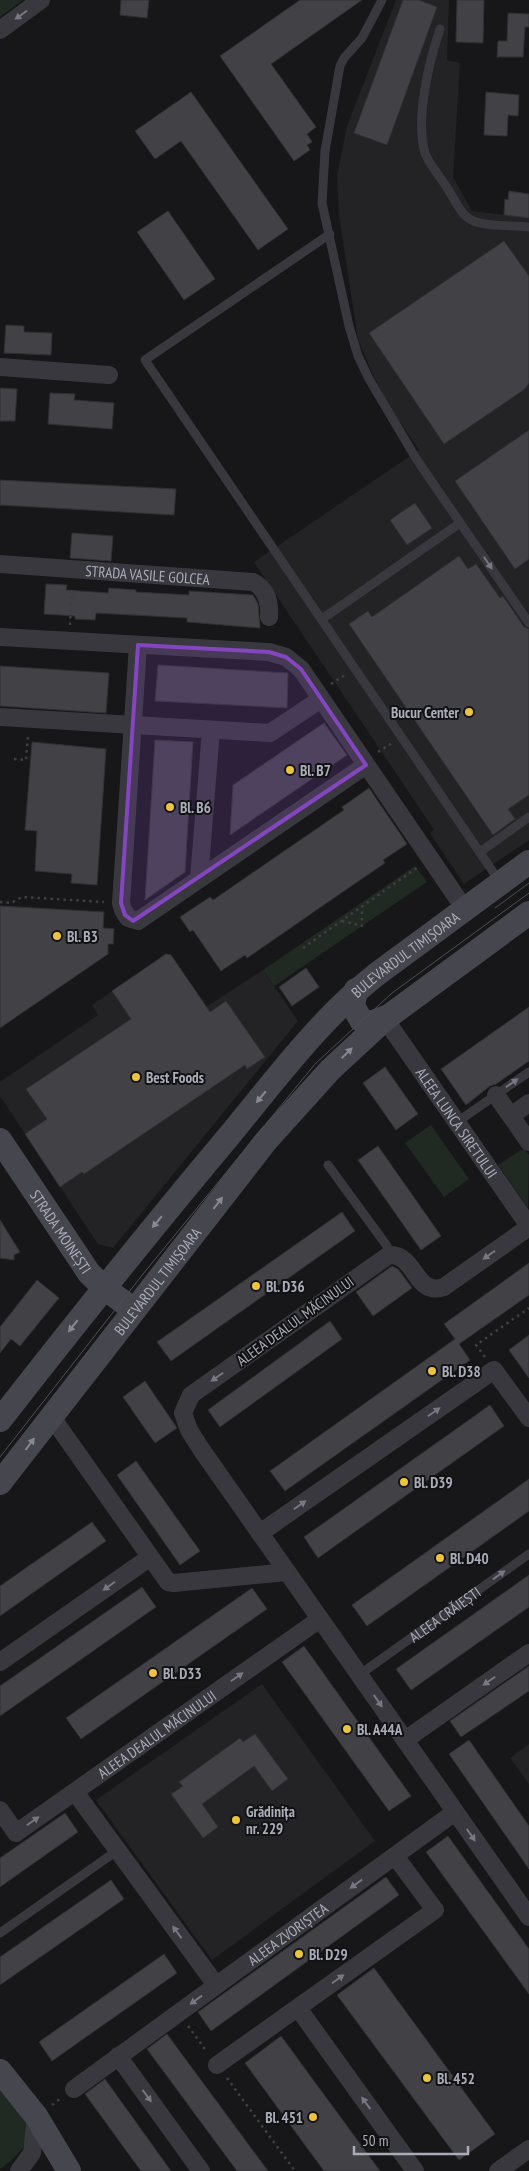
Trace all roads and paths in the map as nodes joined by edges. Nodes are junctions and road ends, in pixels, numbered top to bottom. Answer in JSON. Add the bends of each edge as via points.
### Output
{"nodes":[{"id":1,"x":41,"y":0,"type":"edge"},
{"id":2,"x":382,"y":0,"type":"edge"},
{"id":3,"x":440,"y":29,"type":"dead end"},
{"id":4,"x":0,"y":30,"type":"edge"},
{"id":5,"x":529,"y":227,"type":"edge"},
{"id":6,"x":330,"y":234,"type":"junction"},
{"id":7,"x":0,"y":368,"type":"edge"},
{"id":8,"x":109,"y":375,"type":"dead end"},
{"id":9,"x":460,"y":522,"type":"junction"},
{"id":10,"x":0,"y":564,"type":"edge"},
{"id":11,"x":73,"y":569,"type":"junction"},
{"id":12,"x":71,"y":610,"type":"dead end"},
{"id":13,"x":269,"y":617,"type":"dead end"},
{"id":14,"x":322,"y":619,"type":"junction"},
{"id":15,"x":529,"y":623,"type":"edge"},
{"id":16,"x":0,"y":637,"type":"edge"},
{"id":17,"x":138,"y":645,"type":"junction"},
{"id":18,"x":355,"y":668,"type":"junction"},
{"id":19,"x":319,"y":696,"type":"junction"},
{"id":20,"x":0,"y":717,"type":"edge"},
{"id":21,"x":29,"y":719,"type":"junction"},
{"id":22,"x":133,"y":725,"type":"junction"},
{"id":23,"x":211,"y":730,"type":"junction"},
{"id":24,"x":401,"y":736,"type":"junction"},
{"id":25,"x":14,"y":759,"type":"dead end"},
{"id":26,"x":365,"y":763,"type":"junction"},
{"id":27,"x":529,"y":817,"type":"edge"},
{"id":28,"x":480,"y":852,"type":"junction"},
{"id":29,"x":431,"y":859,"type":"junction"},
{"id":30,"x":529,"y":862,"type":"edge"},
{"id":31,"x":199,"y":879,"type":"junction"},
{"id":32,"x":500,"y":882,"type":"junction"},
{"id":33,"x":0,"y":902,"type":"edge"},
{"id":34,"x":121,"y":903,"type":"junction"},
{"id":35,"x":362,"y":907,"type":"junction"},
{"id":36,"x":464,"y":908,"type":"junction"},
{"id":37,"x":529,"y":913,"type":"edge"},
{"id":38,"x":342,"y":921,"type":"junction"},
{"id":39,"x":303,"y":948,"type":"dead end"},
{"id":40,"x":356,"y":990,"type":"junction"},
{"id":41,"x":385,"y":1019,"type":"junction"},
{"id":42,"x":292,"y":1060,"type":"junction"},
{"id":43,"x":529,"y":1072,"type":"edge"},
{"id":44,"x":318,"y":1083,"type":"junction"},
{"id":45,"x":496,"y":1095,"type":"junction"},
{"id":46,"x":529,"y":1102,"type":"edge"},
{"id":47,"x":511,"y":1116,"type":"junction"},
{"id":48,"x":457,"y":1122,"type":"junction"},
{"id":49,"x":0,"y":1140,"type":"edge"},
{"id":50,"x":529,"y":1142,"type":"edge"},
{"id":51,"x":328,"y":1165,"type":"dead end"},
{"id":52,"x":529,"y":1227,"type":"edge"},
{"id":53,"x":389,"y":1255,"type":"junction"},
{"id":54,"x":103,"y":1287,"type":"junction"},
{"id":55,"x":529,"y":1308,"type":"edge"},
{"id":56,"x":134,"y":1310,"type":"junction"},
{"id":57,"x":494,"y":1370,"type":"junction"},
{"id":58,"x":5,"y":1407,"type":"edge"},
{"id":59,"x":51,"y":1416,"type":"junction"},
{"id":60,"x":529,"y":1418,"type":"edge"},
{"id":61,"x":0,"y":1483,"type":"edge"},
{"id":62,"x":260,"y":1533,"type":"junction"},
{"id":63,"x":529,"y":1554,"type":"edge"},
{"id":64,"x":150,"y":1558,"type":"junction"},
{"id":65,"x":287,"y":1572,"type":"junction"},
{"id":66,"x":320,"y":1618,"type":"junction"},
{"id":67,"x":529,"y":1654,"type":"edge"},
{"id":68,"x":0,"y":1662,"type":"edge"},
{"id":69,"x":360,"y":1675,"type":"junction"},
{"id":70,"x":405,"y":1740,"type":"junction"},
{"id":71,"x":75,"y":1792,"type":"junction"},
{"id":72,"x":0,"y":1810,"type":"edge"},
{"id":73,"x":455,"y":1812,"type":"junction"},
{"id":74,"x":118,"y":1850,"type":"junction"},
{"id":75,"x":395,"y":1856,"type":"junction"},
{"id":76,"x":529,"y":1917,"type":"edge"},
{"id":77,"x":0,"y":1933,"type":"edge"},
{"id":78,"x":216,"y":1985,"type":"junction"},
{"id":79,"x":298,"y":2008,"type":"junction"},
{"id":80,"x":178,"y":2013,"type":"junction"},
{"id":81,"x":118,"y":2056,"type":"junction"},
{"id":82,"x":217,"y":2065,"type":"junction"},
{"id":83,"x":0,"y":2070,"type":"edge"},
{"id":84,"x":74,"y":2089,"type":"joint"},
{"id":85,"x":36,"y":2116,"type":"junction"},
{"id":86,"x":529,"y":2149,"type":"edge"},
{"id":87,"x":19,"y":2171,"type":"edge"},
{"id":88,"x":69,"y":2171,"type":"edge"},
{"id":89,"x":201,"y":2171,"type":"edge"},
{"id":90,"x":294,"y":2171,"type":"edge"},
{"id":91,"x":415,"y":2171,"type":"edge"},
{"id":92,"x":498,"y":2171,"type":"edge"}],
"edges":[{"from":1,"to":4,"type":"street","one_way":true},
{"from":2,"to":6,"type":"lane","via":[[362,38],[340,66],[322,184],[322,203]]},
{"from":3,"to":5,"type":"lane","via":[[426,82],[423,114],[425,154],[465,216],[476,222]]},
{"from":6,"to":9,"type":"lane","via":[[349,326],[362,364],[417,460]]},
{"from":6,"to":14,"type":"lane","via":[[145,360]]},
{"from":7,"to":8,"type":"street"},
{"from":9,"to":14,"type":"lane"},
{"from":9,"to":15,"type":"lane","one_way":true},
{"from":10,"to":11,"type":"street","name":"STRADA VASILE GOLCEA"},
{"from":11,"to":12,"type":"path"},
{"from":11,"to":13,"type":"street","name":"STRADA VASILE GOLCEA","via":[[253,582],[268,599]]},
{"from":14,"to":18,"type":"lane"},
{"from":16,"to":17,"type":"street"},
{"from":17,"to":19,"type":"street","via":[[278,654],[294,662]]},
{"from":17,"to":22,"type":"street"},
{"from":18,"to":19,"type":"path"},
{"from":18,"to":24,"type":"lane"},
{"from":19,"to":23,"type":"street","via":[[270,733]]},
{"from":19,"to":26,"type":"street"},
{"from":20,"to":21,"type":"street"},
{"from":21,"to":22,"type":"street"},
{"from":21,"to":25,"type":"path","via":[[26,760]]},
{"from":22,"to":23,"type":"street"},
{"from":22,"to":34,"type":"street"},
{"from":23,"to":31,"type":"street"},
{"from":24,"to":26,"type":"path"},
{"from":24,"to":28,"type":"lane"},
{"from":26,"to":29,"type":"street"},
{"from":26,"to":31,"type":"street"},
{"from":27,"to":28,"type":"lane"},
{"from":28,"to":32,"type":"lane"},
{"from":29,"to":35,"type":"path"},
{"from":29,"to":36,"type":"street"},
{"from":30,"to":32,"type":"main road","name":"BULEVARDUL TIMIȘOARA"},
{"from":31,"to":34,"type":"street","via":[[138,921],[125,915]]},
{"from":32,"to":36,"type":"main road","name":"BULEVARDUL TIMIȘOARA"},
{"from":33,"to":34,"type":"path","via":[[11,903],[22,897]]},
{"from":35,"to":38,"type":"path"},
{"from":35,"to":38,"type":"path","via":[[362,926]]},
{"from":36,"to":40,"type":"main road","name":"BULEVARDUL TIMIȘOARA"},
{"from":37,"to":41,"type":"main road","name":"BULEVARDUL TIMIȘOARA"},
{"from":38,"to":39,"type":"path"},
{"from":40,"to":41,"type":"main road","via":[[353,1006],[361,1020],[371,1023]]},
{"from":40,"to":42,"type":"main road","name":"BULEVARDUL TIMIȘOARA"},
{"from":44,"to":41,"type":"main road","name":"BULEVARDUL TIMIȘOARA","one_way":true},
{"from":41,"to":48,"type":"street","name":"ALEEA LUNCA SIRETULUI"},
{"from":42,"to":44,"type":"main road","via":[[306,1058],[315,1064]]},
{"from":42,"to":54,"type":"main road","name":"BULEVARDUL TIMIȘOARA","one_way":true},
{"from":45,"to":43,"type":"lane","one_way":true},
{"from":56,"to":44,"type":"main road","name":"BULEVARDUL TIMIȘOARA","one_way":true,"via":[[266,1141]]},
{"from":45,"to":47,"type":"street"},
{"from":45,"to":48,"type":"lane"},
{"from":46,"to":47,"type":"street"},
{"from":47,"to":50,"type":"street"},
{"from":48,"to":52,"type":"street","name":"ALEEA LUNCA SIRETULUI"},
{"from":49,"to":54,"type":"main road","name":"STRADA MOINEȘTI","via":[[89,1273]]},
{"from":51,"to":53,"type":"lane","via":[[387,1246]]},
{"from":52,"to":53,"type":"street","one_way":true,"via":[[436,1290],[422,1283],[405,1259]]},
{"from":53,"to":62,"type":"street","name":"ALEEA DEALUL MĂCINULUI","one_way":true,"via":[[191,1395],[183,1413],[188,1430]]},
{"from":54,"to":56,"type":"main road","name":"STRADA MOINEȘTI"},
{"from":54,"to":58,"type":"main road","name":"BULEVARDUL TIMIȘOARA","one_way":true},
{"from":55,"to":57,"type":"path","via":[[476,1345]]},
{"from":56,"to":59,"type":"main road","name":"BULEVARDUL TIMIȘOARA"},
{"from":57,"to":60,"type":"street"},
{"from":62,"to":57,"type":"street","one_way":true},
{"from":61,"to":59,"type":"main road","name":"BULEVARDUL TIMIȘOARA","one_way":true},
{"from":59,"to":64,"type":"street"},
{"from":62,"to":65,"type":"street","name":"ALEEA DEALUL MĂCINULUI"},
{"from":69,"to":63,"type":"lane","name":"ALEEA CRĂIEȘTI","one_way":true},
{"from":64,"to":65,"type":"street","via":[[164,1578],[174,1584]]},
{"from":64,"to":68,"type":"street","one_way":true},
{"from":65,"to":66,"type":"street","name":"ALEEA DEALUL MĂCINULUI"},
{"from":66,"to":69,"type":"street","name":"ALEEA DEALUL MĂCINULUI"},
{"from":71,"to":66,"type":"street","name":"ALEEA DEALUL MĂCINULUI","one_way":true},
{"from":67,"to":70,"type":"street","one_way":true},
{"from":69,"to":70,"type":"street","name":"ALEEA DEALUL MĂCINULUI","one_way":true},
{"from":70,"to":73,"type":"street","name":"ALEEA DEALUL MĂCINULUI"},
{"from":72,"to":71,"type":"street","name":"ALEEA DEALUL MĂCINULUI","one_way":true,"via":[[16,1833]]},
{"from":71,"to":74,"type":"street"},
{"from":73,"to":75,"type":"street","name":"ALEEA ZVORIȘTEA"},
{"from":73,"to":76,"type":"street","name":"ALEEA DEALUL MĂCINULUI","one_way":true},
{"from":74,"to":77,"type":"lane"},
{"from":78,"to":74,"type":"street","one_way":true},
{"from":75,"to":78,"type":"street","name":"ALEEA ZVORIȘTEA","one_way":true},
{"from":79,"to":75,"type":"street","one_way":true,"via":[[435,1910]]},
{"from":78,"to":80,"type":"street","name":"ALEEA ZVORIȘTEA","one_way":true},
{"from":79,"to":82,"type":"street"},
{"from":91,"to":79,"type":"street","one_way":true},
{"from":80,"to":81,"type":"street","name":"ALEEA ZVORIȘTEA"},
{"from":80,"to":82,"type":"path"},
{"from":81,"to":84,"type":"street","name":"ALEEA ZVORIȘTEA"},
{"from":81,"to":89,"type":"street","one_way":true},
{"from":82,"to":90,"type":"path"},
{"from":83,"to":85,"type":"main road"},
{"from":84,"to":85,"type":"path"},
{"from":85,"to":87,"type":"street","via":[[32,2153]]},
{"from":85,"to":88,"type":"main road"},
{"from":86,"to":92,"type":"street"}]}
